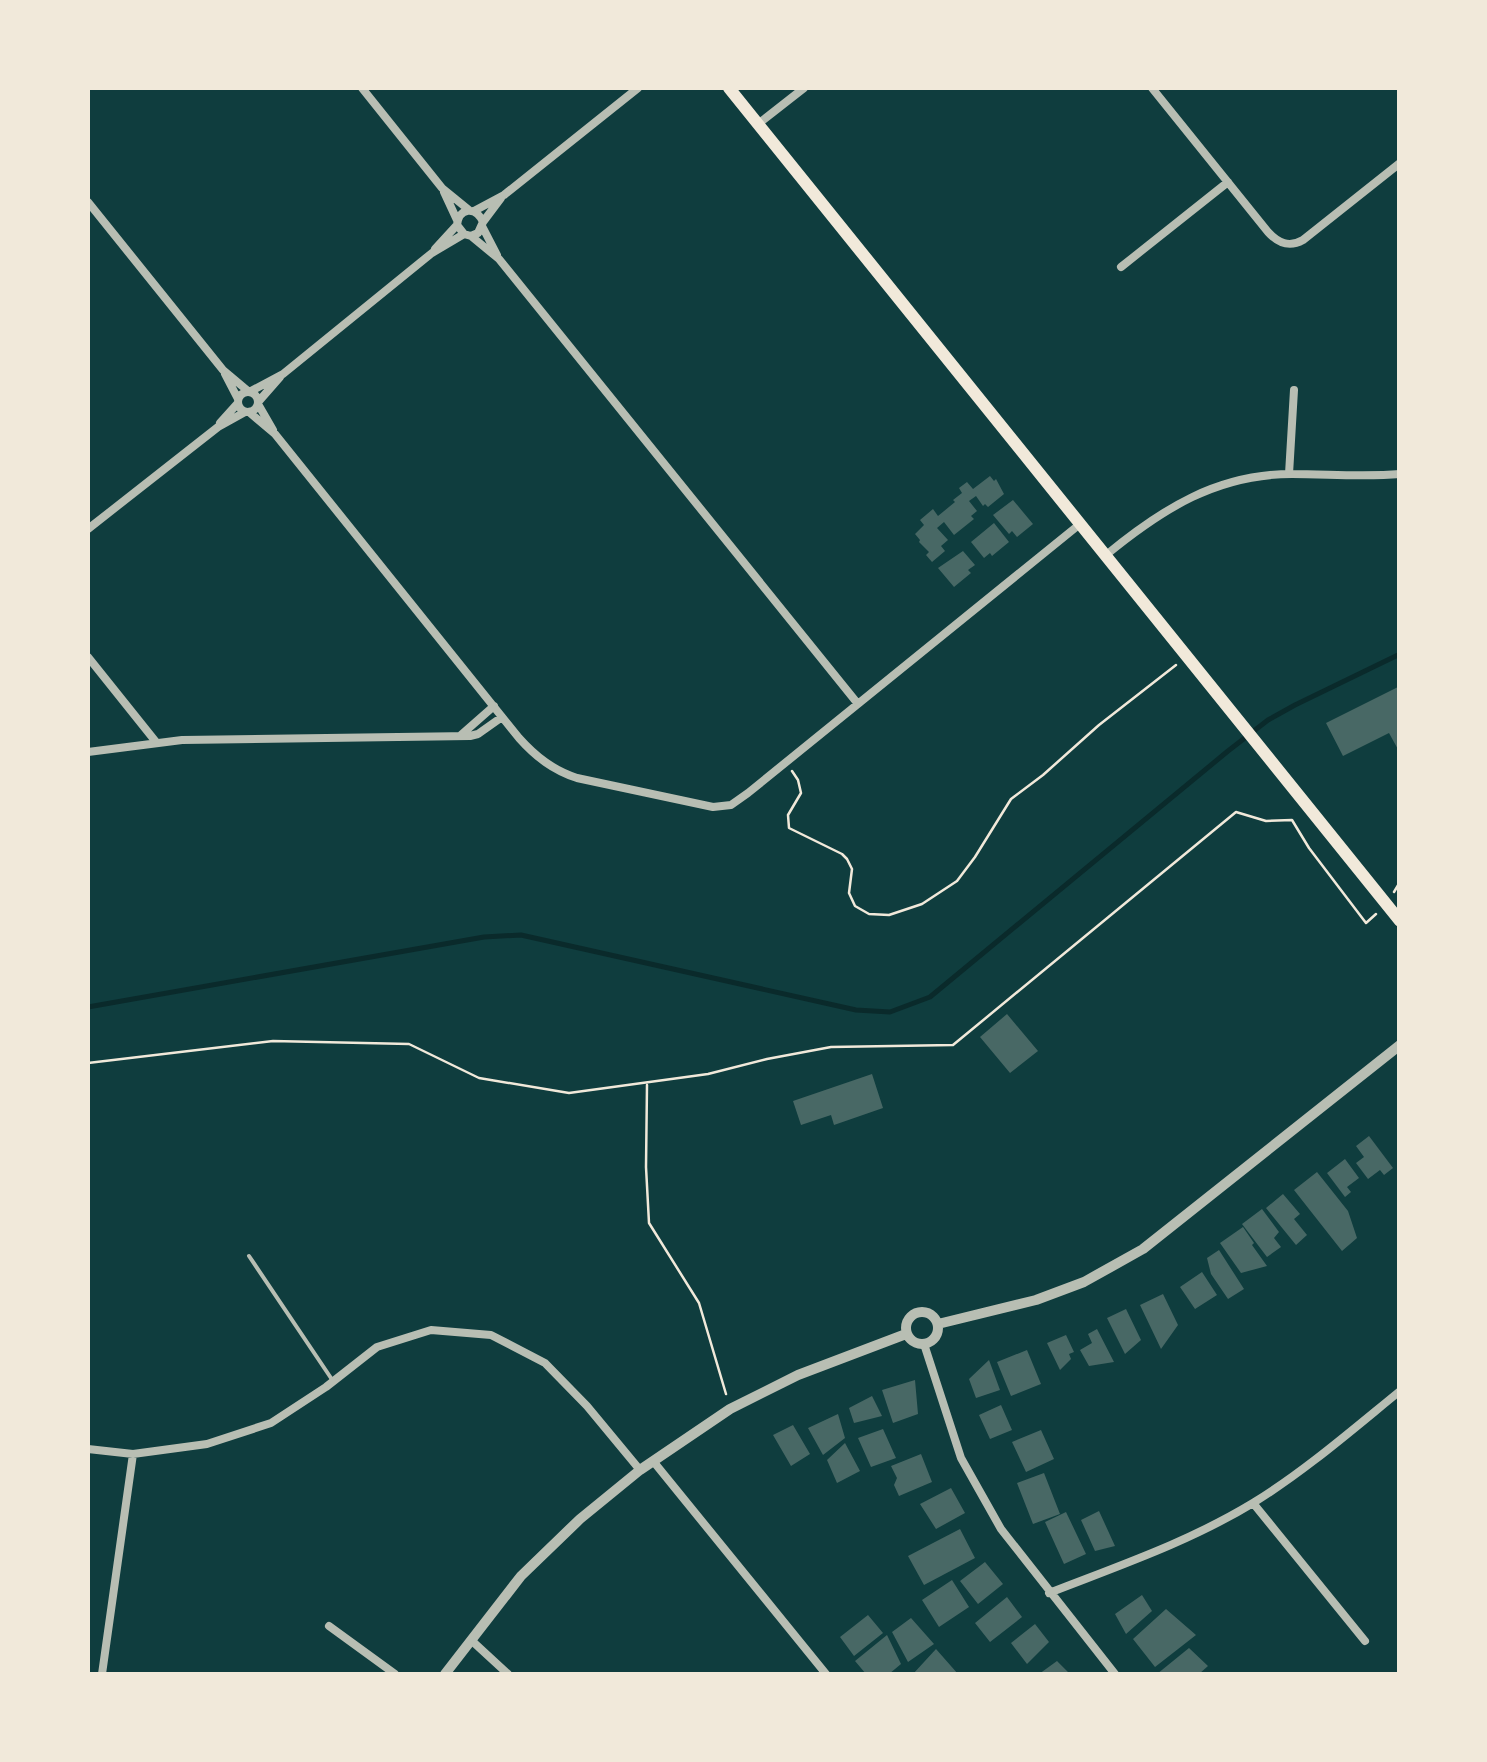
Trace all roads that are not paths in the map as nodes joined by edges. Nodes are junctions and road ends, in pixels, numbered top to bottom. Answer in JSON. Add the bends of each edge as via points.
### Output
{"nodes":[{"id":1,"x":362,"y":88,"type":"edge"},
{"id":2,"x":638,"y":88,"type":"edge"},
{"id":3,"x":728,"y":88,"type":"edge"},
{"id":4,"x":804,"y":88,"type":"edge"},
{"id":5,"x":1152,"y":88,"type":"edge"},
{"id":6,"x":758,"y":124,"type":"junction"},
{"id":7,"x":1400,"y":163,"type":"edge"},
{"id":8,"x":1228,"y":182,"type":"junction"},
{"id":9,"x":442,"y":188,"type":"junction"},
{"id":10,"x":504,"y":195,"type":"junction"},
{"id":11,"x":88,"y":202,"type":"edge"},
{"id":12,"x":471,"y":210,"type":"junction"},
{"id":13,"x":457,"y":222,"type":"junction"},
{"id":14,"x":482,"y":224,"type":"junction"},
{"id":15,"x":467,"y":235,"type":"junction"},
{"id":16,"x":432,"y":253,"type":"junction"},
{"id":17,"x":499,"y":260,"type":"junction"},
{"id":18,"x":1121,"y":267,"type":"dead end"},
{"id":19,"x":223,"y":370,"type":"junction"},
{"id":20,"x":282,"y":374,"type":"junction"},
{"id":21,"x":1294,"y":390,"type":"dead end"},
{"id":22,"x":249,"y":391,"type":"junction"},
{"id":23,"x":238,"y":401,"type":"junction"},
{"id":24,"x":259,"y":402,"type":"junction"},
{"id":25,"x":247,"y":412,"type":"junction"},
{"id":26,"x":218,"y":427,"type":"junction"},
{"id":27,"x":275,"y":434,"type":"junction"},
{"id":28,"x":1290,"y":474,"type":"junction"},
{"id":29,"x":1400,"y":474,"type":"edge"},
{"id":30,"x":1080,"y":524,"type":"junction"},
{"id":31,"x":88,"y":529,"type":"edge"},
{"id":32,"x":1106,"y":555,"type":"junction"},
{"id":33,"x":88,"y":657,"type":"edge"},
{"id":34,"x":858,"y":704,"type":"junction"},
{"id":35,"x":494,"y":706,"type":"junction"},
{"id":36,"x":502,"y":716,"type":"junction"},
{"id":37,"x":461,"y":735,"type":"junction"},
{"id":38,"x":156,"y":742,"type":"junction"},
{"id":39,"x":88,"y":752,"type":"edge"},
{"id":40,"x":1400,"y":921,"type":"edge"},
{"id":41,"x":1400,"y":1045,"type":"edge"},
{"id":42,"x":249,"y":1256,"type":"dead end"},
{"id":43,"x":938,"y":1324,"type":"junction"},
{"id":44,"x":906,"y":1334,"type":"junction"},
{"id":45,"x":924,"y":1344,"type":"junction"},
{"id":46,"x":333,"y":1381,"type":"junction"},
{"id":47,"x":1400,"y":1391,"type":"edge"},
{"id":48,"x":88,"y":1449,"type":"edge"},
{"id":49,"x":132,"y":1454,"type":"junction"},
{"id":50,"x":653,"y":1461,"type":"junction"},
{"id":51,"x":640,"y":1470,"type":"junction"},
{"id":52,"x":1253,"y":1503,"type":"junction"},
{"id":53,"x":1049,"y":1593,"type":"junction"},
{"id":54,"x":329,"y":1626,"type":"dead end"},
{"id":55,"x":471,"y":1640,"type":"junction"},
{"id":56,"x":1365,"y":1641,"type":"dead end"},
{"id":57,"x":102,"y":1674,"type":"edge"},
{"id":58,"x":395,"y":1674,"type":"edge"},
{"id":59,"x":445,"y":1674,"type":"edge"},
{"id":60,"x":508,"y":1674,"type":"edge"},
{"id":61,"x":826,"y":1674,"type":"edge"},
{"id":62,"x":1115,"y":1674,"type":"edge"}],
"edges":[{"from":1,"to":9,"type":"street"},
{"from":2,"to":10,"type":"street"},
{"from":3,"to":6,"type":"main road"},
{"from":4,"to":6,"type":"street"},
{"from":5,"to":8,"type":"street"},
{"from":6,"to":30,"type":"main road"},
{"from":7,"to":8,"type":"street","via":[[1303,240],[1288,244],[1272,237]]},
{"from":8,"to":18,"type":"street"},
{"from":9,"to":12,"type":"street"},
{"from":9,"to":13,"type":"street"},
{"from":10,"to":12,"type":"street"},
{"from":10,"to":14,"type":"street"},
{"from":11,"to":19,"type":"street"},
{"from":12,"to":13,"type":"street"},
{"from":12,"to":14,"type":"street"},
{"from":13,"to":15,"type":"street"},
{"from":13,"to":16,"type":"street"},
{"from":14,"to":15,"type":"street"},
{"from":14,"to":17,"type":"street"},
{"from":15,"to":16,"type":"street"},
{"from":15,"to":17,"type":"street"},
{"from":16,"to":20,"type":"street"},
{"from":17,"to":34,"type":"street"},
{"from":19,"to":22,"type":"street"},
{"from":19,"to":23,"type":"street"},
{"from":20,"to":22,"type":"street"},
{"from":20,"to":24,"type":"street"},
{"from":21,"to":28,"type":"street"},
{"from":22,"to":23,"type":"street"},
{"from":22,"to":24,"type":"street"},
{"from":23,"to":25,"type":"street"},
{"from":23,"to":26,"type":"street"},
{"from":24,"to":25,"type":"street"},
{"from":24,"to":27,"type":"street"},
{"from":25,"to":26,"type":"street"},
{"from":25,"to":27,"type":"street"},
{"from":26,"to":31,"type":"street"},
{"from":27,"to":35,"type":"street"},
{"from":28,"to":29,"type":"street"},
{"from":28,"to":32,"type":"street","via":[[1245,479],[1189,497]]},
{"from":30,"to":32,"type":"main road"},
{"from":30,"to":34,"type":"street"},
{"from":32,"to":40,"type":"main road"},
{"from":33,"to":38,"type":"street"},
{"from":34,"to":36,"type":"street","via":[[722,807],[565,774],[531,752]]},
{"from":35,"to":36,"type":"street"},
{"from":35,"to":37,"type":"street"},
{"from":36,"to":37,"type":"street","via":[[478,734]]},
{"from":37,"to":38,"type":"street"},
{"from":38,"to":39,"type":"street"},
{"from":41,"to":43,"type":"street","via":[[1143,1250],[1036,1300]]},
{"from":42,"to":46,"type":"lane"},
{"from":43,"to":44,"type":"street","via":[[920,1311],[909,1317]]},
{"from":43,"to":45,"type":"street"},
{"from":44,"to":45,"type":"street"},
{"from":44,"to":50,"type":"street","via":[[798,1375]]},
{"from":45,"to":53,"type":"street","via":[[961,1458],[1001,1530]]},
{"from":46,"to":49,"type":"street","via":[[271,1423],[206,1444]]},
{"from":46,"to":51,"type":"street","via":[[377,1347],[430,1330],[490,1335],[545,1363]]},
{"from":47,"to":52,"type":"street"},
{"from":48,"to":49,"type":"street"},
{"from":49,"to":57,"type":"street"},
{"from":50,"to":51,"type":"street"},
{"from":50,"to":61,"type":"street"},
{"from":51,"to":55,"type":"street","via":[[521,1576]]},
{"from":52,"to":53,"type":"street","via":[[1168,1547]]},
{"from":52,"to":56,"type":"street"},
{"from":53,"to":62,"type":"street"},
{"from":54,"to":58,"type":"street"},
{"from":55,"to":59,"type":"street"},
{"from":55,"to":60,"type":"street"}]}
